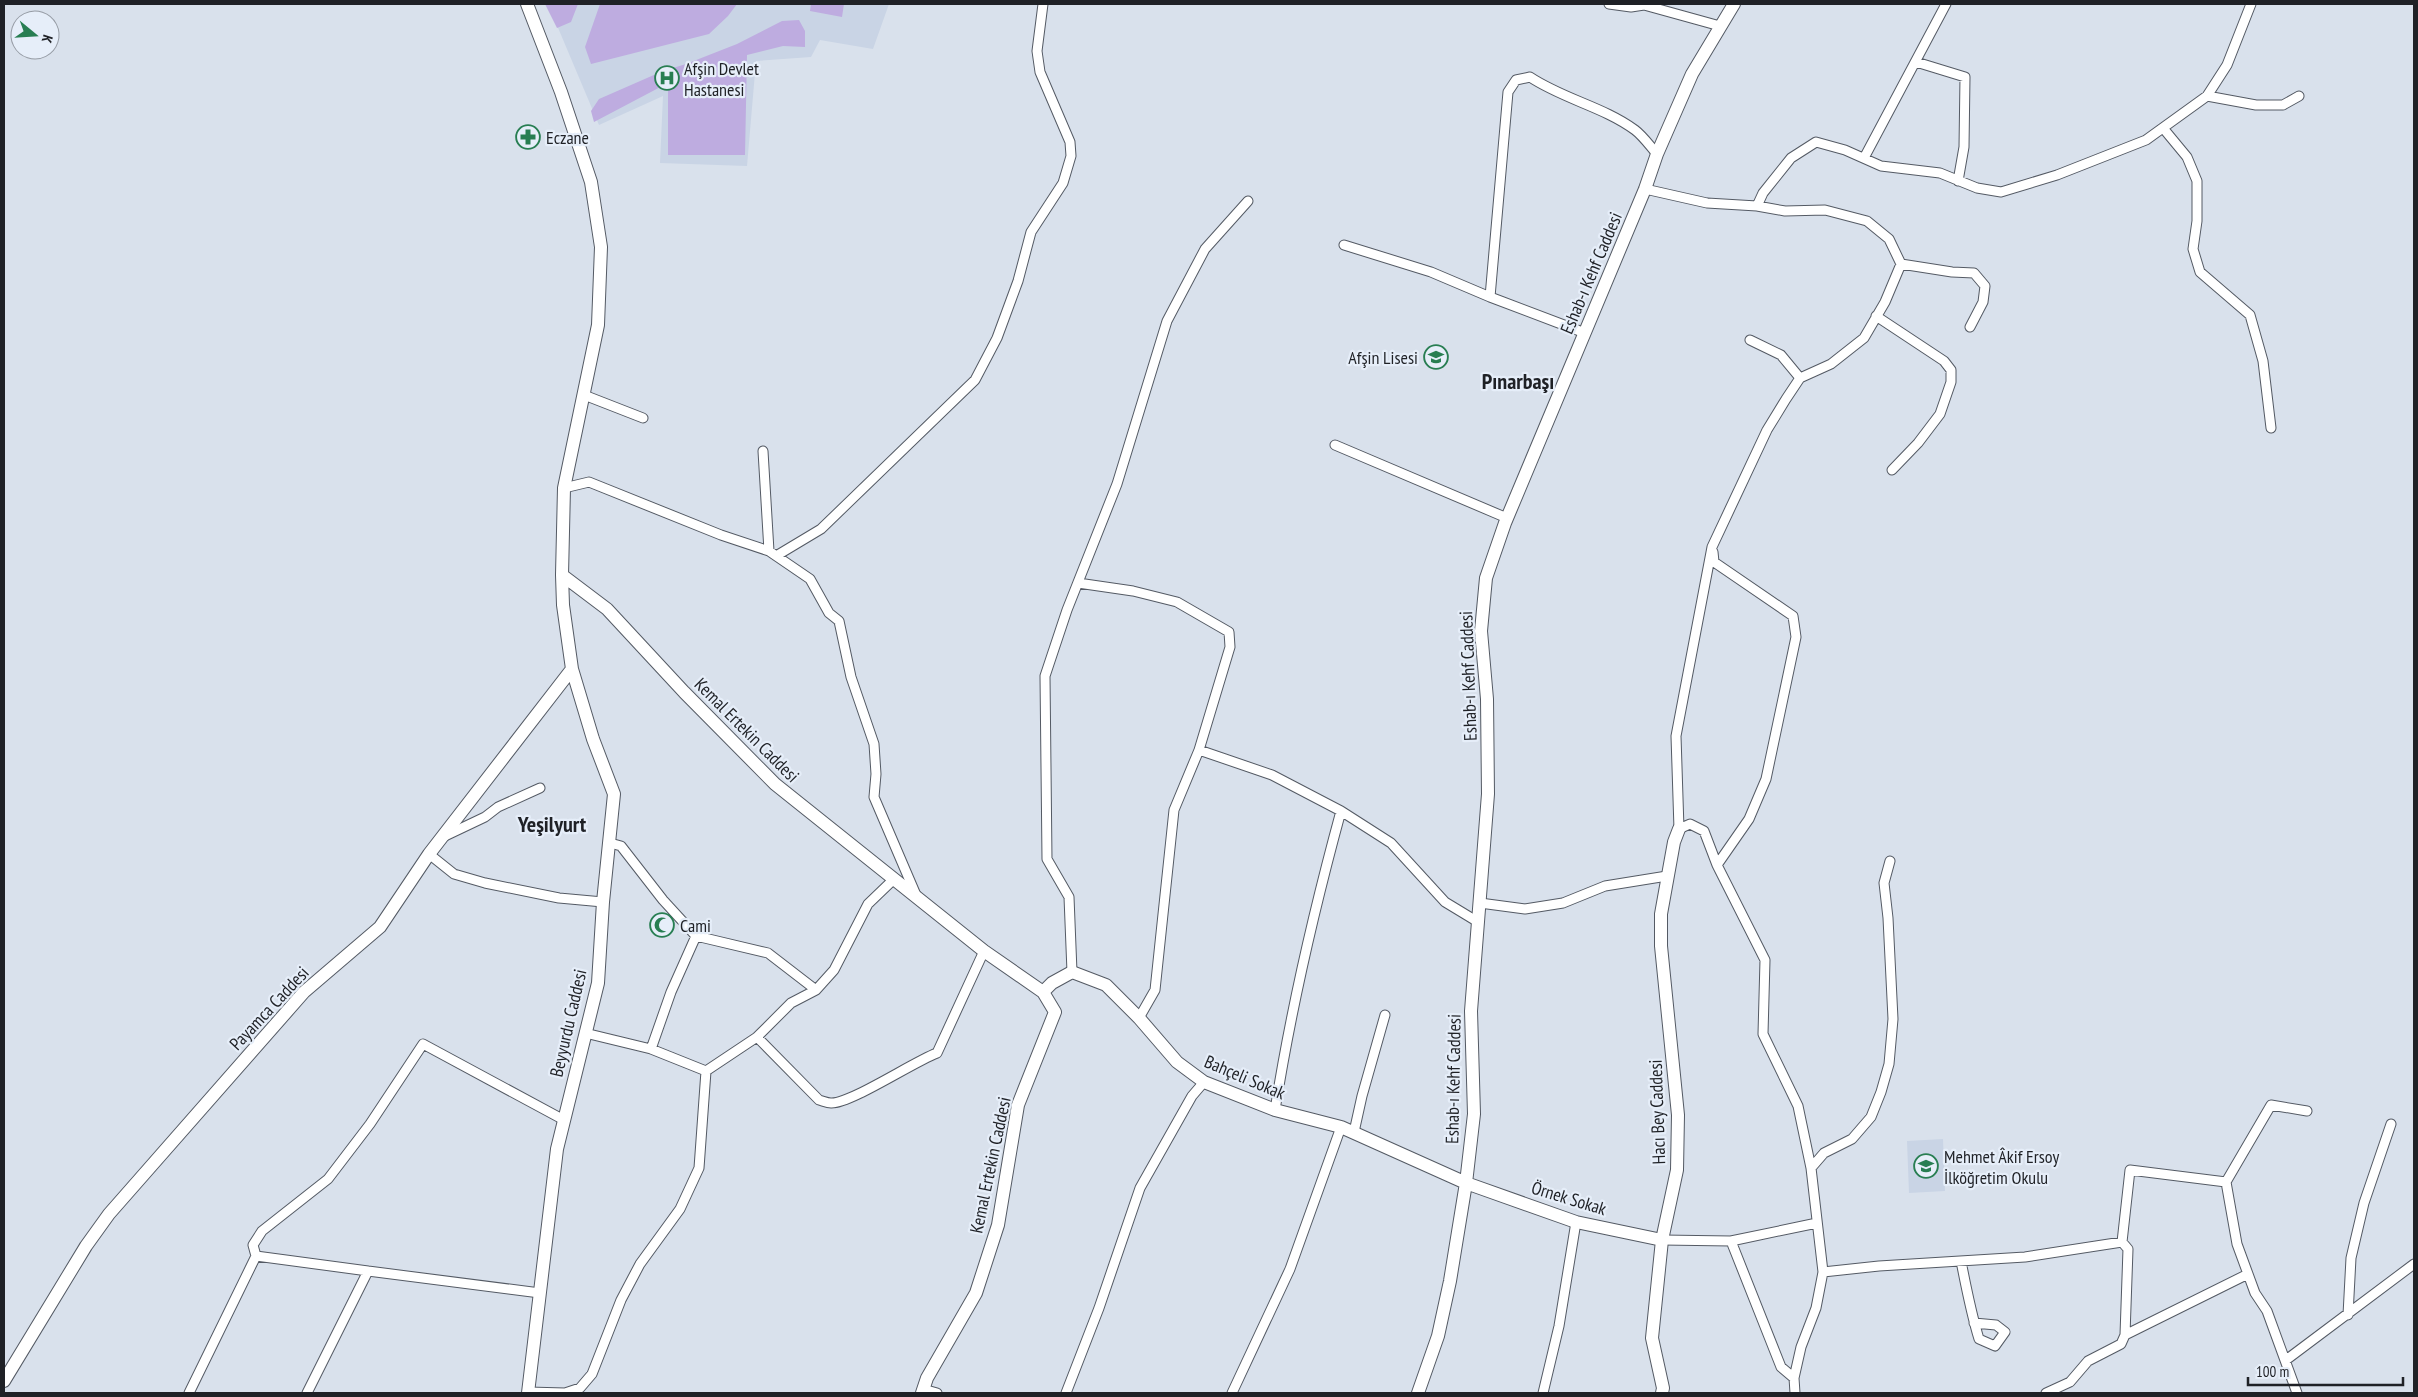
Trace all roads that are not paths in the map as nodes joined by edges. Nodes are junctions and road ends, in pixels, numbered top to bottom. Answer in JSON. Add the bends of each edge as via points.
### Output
{"nodes":[{"id":1,"x":527,"y":4,"type":"edge"},
{"id":2,"x":1043,"y":4,"type":"edge"},
{"id":3,"x":1609,"y":4,"type":"edge"},
{"id":4,"x":1734,"y":4,"type":"edge"},
{"id":5,"x":1946,"y":4,"type":"edge"},
{"id":6,"x":1953,"y":4,"type":"edge"},
{"id":7,"x":2251,"y":4,"type":"edge"},
{"id":8,"x":1937,"y":23,"type":"junction"},
{"id":9,"x":1720,"y":26,"type":"junction"},
{"id":10,"x":1916,"y":62,"type":"junction"},
{"id":11,"x":2207,"y":96,"type":"junction"},
{"id":12,"x":2299,"y":96,"type":"dead end"},
{"id":13,"x":2162,"y":128,"type":"junction"},
{"id":14,"x":1657,"y":154,"type":"junction"},
{"id":15,"x":1864,"y":158,"type":"junction"},
{"id":16,"x":1958,"y":180,"type":"junction"},
{"id":17,"x":1645,"y":189,"type":"junction"},
{"id":18,"x":1248,"y":201,"type":"dead end"},
{"id":19,"x":1757,"y":206,"type":"junction"},
{"id":20,"x":1344,"y":245,"type":"dead end"},
{"id":21,"x":1901,"y":264,"type":"junction"},
{"id":22,"x":1490,"y":297,"type":"junction"},
{"id":23,"x":1876,"y":316,"type":"junction"},
{"id":24,"x":1970,"y":327,"type":"dead end"},
{"id":25,"x":1585,"y":332,"type":"junction"},
{"id":26,"x":1750,"y":340,"type":"dead end"},
{"id":27,"x":1800,"y":378,"type":"junction"},
{"id":28,"x":584,"y":395,"type":"junction"},
{"id":29,"x":643,"y":418,"type":"dead end"},
{"id":30,"x":2271,"y":428,"type":"dead end"},
{"id":31,"x":1335,"y":445,"type":"dead end"},
{"id":32,"x":763,"y":452,"type":"dead end"},
{"id":33,"x":1892,"y":470,"type":"dead end"},
{"id":34,"x":564,"y":488,"type":"junction"},
{"id":35,"x":1507,"y":518,"type":"junction"},
{"id":36,"x":1712,"y":547,"type":"junction"},
{"id":37,"x":772,"y":553,"type":"junction"},
{"id":38,"x":562,"y":575,"type":"junction"},
{"id":39,"x":1078,"y":582,"type":"junction"},
{"id":40,"x":572,"y":669,"type":"junction"},
{"id":41,"x":1199,"y":750,"type":"junction"},
{"id":42,"x":540,"y":788,"type":"dead end"},
{"id":43,"x":1341,"y":811,"type":"junction"},
{"id":44,"x":1679,"y":829,"type":"junction"},
{"id":45,"x":442,"y":837,"type":"junction"},
{"id":46,"x":610,"y":843,"type":"junction"},
{"id":47,"x":429,"y":854,"type":"junction"},
{"id":48,"x":1890,"y":861,"type":"dead end"},
{"id":49,"x":1717,"y":865,"type":"junction"},
{"id":50,"x":1668,"y":876,"type":"junction"},
{"id":51,"x":894,"y":879,"type":"junction"},
{"id":52,"x":916,"y":896,"type":"junction"},
{"id":53,"x":603,"y":902,"type":"junction"},
{"id":54,"x":1480,"y":903,"type":"junction"},
{"id":55,"x":1478,"y":922,"type":"junction"},
{"id":56,"x":696,"y":936,"type":"junction"},
{"id":57,"x":984,"y":951,"type":"junction"},
{"id":58,"x":1072,"y":972,"type":"junction"},
{"id":59,"x":816,"y":990,"type":"junction"},
{"id":60,"x":1043,"y":992,"type":"junction"},
{"id":61,"x":1385,"y":1015,"type":"dead end"},
{"id":62,"x":1139,"y":1018,"type":"junction"},
{"id":63,"x":585,"y":1033,"type":"junction"},
{"id":64,"x":757,"y":1037,"type":"junction"},
{"id":65,"x":651,"y":1049,"type":"junction"},
{"id":66,"x":706,"y":1071,"type":"junction"},
{"id":67,"x":1204,"y":1082,"type":"junction"},
{"id":68,"x":1275,"y":1110,"type":"junction"},
{"id":69,"x":2307,"y":1111,"type":"dead end"},
{"id":70,"x":564,"y":1120,"type":"junction"},
{"id":71,"x":2391,"y":1124,"type":"dead end"},
{"id":72,"x":1341,"y":1127,"type":"junction"},
{"id":73,"x":1354,"y":1132,"type":"junction"},
{"id":74,"x":1811,"y":1168,"type":"junction"},
{"id":75,"x":2226,"y":1182,"type":"junction"},
{"id":76,"x":1466,"y":1183,"type":"junction"},
{"id":77,"x":1576,"y":1222,"type":"junction"},
{"id":78,"x":1817,"y":1223,"type":"junction"},
{"id":79,"x":1662,"y":1240,"type":"junction"},
{"id":80,"x":1731,"y":1241,"type":"junction"},
{"id":81,"x":2122,"y":1242,"type":"junction"},
{"id":82,"x":256,"y":1256,"type":"junction"},
{"id":83,"x":1961,"y":1260,"type":"junction"},
{"id":84,"x":2414,"y":1264,"type":"edge"},
{"id":85,"x":368,"y":1271,"type":"junction"},
{"id":86,"x":1823,"y":1272,"type":"junction"},
{"id":87,"x":2248,"y":1274,"type":"junction"},
{"id":88,"x":540,"y":1293,"type":"junction"},
{"id":89,"x":2348,"y":1315,"type":"junction"},
{"id":90,"x":1974,"y":1323,"type":"junction"},
{"id":91,"x":2125,"y":1335,"type":"junction"},
{"id":92,"x":2286,"y":1360,"type":"junction"},
{"id":93,"x":1794,"y":1378,"type":"junction"},
{"id":94,"x":4,"y":1381,"type":"edge"},
{"id":95,"x":922,"y":1391,"type":"edge"},
{"id":96,"x":1666,"y":1391,"type":"edge"},
{"id":97,"x":189,"y":1393,"type":"edge"},
{"id":98,"x":307,"y":1393,"type":"edge"},
{"id":99,"x":528,"y":1393,"type":"edge"},
{"id":100,"x":938,"y":1393,"type":"edge"},
{"id":101,"x":1066,"y":1393,"type":"edge"},
{"id":102,"x":1232,"y":1393,"type":"edge"},
{"id":103,"x":1418,"y":1393,"type":"edge"},
{"id":104,"x":1543,"y":1393,"type":"edge"},
{"id":105,"x":1796,"y":1393,"type":"edge"},
{"id":106,"x":2046,"y":1393,"type":"edge"},
{"id":107,"x":2297,"y":1393,"type":"edge"}],
"edges":[{"from":1,"to":28,"type":"street","via":[[591,182],[601,247],[598,324]]},
{"from":2,"to":37,"type":"street","via":[[1037,51],[1040,72],[1070,142],[1071,156],[1063,184],[1031,232],[998,338],[976,380],[821,528]]},
{"from":3,"to":9,"type":"street","via":[[1644,5]]},
{"from":4,"to":9,"type":"street","name":"Eshab-ı Kehf Caddesi"},
{"from":5,"to":8,"type":"street"},
{"from":6,"to":8,"type":"street"},
{"from":7,"to":11,"type":"street","via":[[2227,65]]},
{"from":8,"to":10,"type":"street"},
{"from":9,"to":14,"type":"street","name":"Eshab-ı Kehf Caddesi","via":[[1692,74]]},
{"from":10,"to":15,"type":"street"},
{"from":10,"to":16,"type":"street","via":[[1965,77],[1964,147]]},
{"from":11,"to":12,"type":"street","via":[[2256,105],[2283,105]]},
{"from":11,"to":13,"type":"street"},
{"from":13,"to":16,"type":"street","via":[[2146,140],[2120,151],[2002,192],[1977,188]]},
{"from":13,"to":30,"type":"street","via":[[2187,157],[2196,181],[2197,221],[2193,249],[2200,272],[2250,315],[2263,361]]},
{"from":14,"to":17,"type":"street","name":"Eshab-ı Kehf Caddesi"},
{"from":14,"to":22,"type":"street","via":[[1636,131],[1605,114],[1548,89],[1530,77],[1516,80],[1508,92]]},
{"from":15,"to":16,"type":"street","via":[[1882,166],[1940,173]]},
{"from":15,"to":19,"type":"street","via":[[1816,142],[1791,158],[1763,193]]},
{"from":17,"to":19,"type":"street","via":[[1708,203]]},
{"from":17,"to":25,"type":"street","name":"Eshab-ı Kehf Caddesi"},
{"from":18,"to":39,"type":"street","via":[[1205,249],[1167,321],[1117,484]]},
{"from":19,"to":21,"type":"street","via":[[1785,211],[1825,210],[1867,221],[1889,239]]},
{"from":20,"to":22,"type":"street","via":[[1431,272]]},
{"from":21,"to":23,"type":"street"},
{"from":21,"to":24,"type":"street","via":[[1974,273],[1985,286],[1983,302]]},
{"from":22,"to":25,"type":"street"},
{"from":23,"to":27,"type":"street","via":[[1864,338],[1830,364]]},
{"from":23,"to":33,"type":"street","via":[[1951,370],[1952,382],[1940,414]]},
{"from":25,"to":35,"type":"street","name":"Eshab-ı Kehf Caddesi"},
{"from":26,"to":27,"type":"street","via":[[1781,355]]},
{"from":27,"to":36,"type":"street","via":[[1767,430]]},
{"from":28,"to":29,"type":"street"},
{"from":28,"to":34,"type":"street"},
{"from":31,"to":35,"type":"street"},
{"from":32,"to":37,"type":"street"},
{"from":34,"to":37,"type":"street","via":[[589,482]]},
{"from":34,"to":38,"type":"street"},
{"from":35,"to":54,"type":"street","name":"Eshab-ı Kehf Caddesi","via":[[1486,578],[1481,630],[1487,699],[1488,794]]},
{"from":36,"to":44,"type":"street","via":[[1676,736]]},
{"from":36,"to":49,"type":"street","via":[[1714,562],[1793,616],[1796,637],[1766,779],[1749,819]]},
{"from":37,"to":52,"type":"street","via":[[810,579],[829,613],[839,621],[852,677],[874,744],[874,797]]},
{"from":38,"to":40,"type":"street","name":"Beyyurdu Caddesi"},
{"from":38,"to":51,"type":"street","name":"Kemal Ertekin Caddesi","via":[[607,609],[775,784]]},
{"from":39,"to":41,"type":"street","via":[[1177,602],[1229,632],[1230,646]]},
{"from":39,"to":58,"type":"street","via":[[1045,676],[1047,858],[1069,897]]},
{"from":40,"to":45,"type":"street","name":"Payamca Caddesi"},
{"from":40,"to":46,"type":"street","name":"Beyyurdu Caddesi","via":[[614,794]]},
{"from":41,"to":43,"type":"street","via":[[1272,775]]},
{"from":41,"to":62,"type":"street","via":[[1174,810],[1156,990]]},
{"from":42,"to":45,"type":"street"},
{"from":43,"to":55,"type":"street","via":[[1391,843],[1445,902]]},
{"from":43,"to":68,"type":"street","via":[[1314,908]]},
{"from":44,"to":49,"type":"street","via":[[1690,824],[1704,831]]},
{"from":44,"to":50,"type":"street","name":"Hacı Bey Caddesi"},
{"from":45,"to":47,"type":"street","name":"Payamca Caddesi"},
{"from":46,"to":53,"type":"street","name":"Beyyurdu Caddesi"},
{"from":46,"to":56,"type":"street","via":[[621,846]]},
{"from":47,"to":53,"type":"street","via":[[454,874],[559,898]]},
{"from":47,"to":94,"type":"street","name":"Payamca Caddesi","via":[[380,927],[304,992],[109,1214]]},
{"from":48,"to":74,"type":"street","via":[[1884,883],[1892,1019],[1889,1064],[1871,1117],[1852,1139],[1824,1153]]},
{"from":49,"to":74,"type":"street","via":[[1765,960],[1763,1034],[1798,1106]]},
{"from":50,"to":54,"type":"street","via":[[1605,886],[1563,903],[1525,909]]},
{"from":50,"to":79,"type":"street","name":"Hacı Bey Caddesi","via":[[1661,914],[1661,946],[1678,1116],[1677,1170]]},
{"from":51,"to":52,"type":"street","name":"Kemal Ertekin Caddesi"},
{"from":51,"to":59,"type":"street","via":[[868,904],[834,970]]},
{"from":52,"to":57,"type":"street","name":"Kemal Ertekin Caddesi"},
{"from":53,"to":63,"type":"street","name":"Beyyurdu Caddesi","via":[[598,983]]},
{"from":54,"to":55,"type":"street","name":"Eshab-ı Kehf Caddesi"},
{"from":55,"to":76,"type":"street","name":"Eshab-ı Kehf Caddesi","via":[[1472,1011],[1474,1114]]},
{"from":56,"to":59,"type":"street","via":[[768,952]]},
{"from":56,"to":65,"type":"street","via":[[671,992]]},
{"from":57,"to":60,"type":"street","name":"Kemal Ertekin Caddesi"},
{"from":57,"to":64,"type":"street","via":[[937,1053],[858,1094],[832,1103],[820,1100]]},
{"from":58,"to":60,"type":"street"},
{"from":58,"to":62,"type":"street","name":"Bahçeli Sokak","via":[[1106,985]]},
{"from":59,"to":64,"type":"street","via":[[791,1003]]},
{"from":60,"to":95,"type":"street","name":"Kemal Ertekin Caddesi","via":[[1055,1012],[1018,1105],[998,1225],[976,1293]]},
{"from":61,"to":73,"type":"street"},
{"from":62,"to":67,"type":"street","name":"Bahçeli Sokak","via":[[1177,1062]]},
{"from":63,"to":65,"type":"street"},
{"from":63,"to":70,"type":"street","name":"Beyyurdu Caddesi"},
{"from":64,"to":66,"type":"street"},
{"from":65,"to":66,"type":"street"},
{"from":66,"to":99,"type":"street","via":[[698,1168],[680,1209],[628,1286],[592,1374],[580,1388],[565,1393]]},
{"from":67,"to":68,"type":"street","name":"Bahçeli Sokak"},
{"from":67,"to":101,"type":"street","via":[[1192,1096],[1140,1188]]},
{"from":68,"to":72,"type":"street","name":"Bahçeli Sokak"},
{"from":69,"to":75,"type":"street","via":[[2271,1105]]},
{"from":70,"to":82,"type":"street","via":[[423,1044],[370,1124],[328,1179],[262,1231],[253,1245]]},
{"from":70,"to":88,"type":"street","name":"Beyyurdu Caddesi","via":[[557,1148]]},
{"from":71,"to":89,"type":"street","via":[[2364,1203],[2351,1258]]},
{"from":72,"to":73,"type":"street","name":"Bahçeli Sokak"},
{"from":72,"to":102,"type":"street","via":[[1290,1269]]},
{"from":73,"to":76,"type":"street","name":"Bahçeli Sokak"},
{"from":74,"to":78,"type":"street"},
{"from":75,"to":81,"type":"street","via":[[2130,1170]]},
{"from":75,"to":87,"type":"street","via":[[2237,1244]]},
{"from":76,"to":77,"type":"street","name":"Örnek Sokak"},
{"from":76,"to":103,"type":"street","name":"Eshab-ı Kehf Caddesi","via":[[1438,1336]]},
{"from":77,"to":79,"type":"street","name":"Örnek Sokak"},
{"from":77,"to":104,"type":"street","via":[[1559,1326]]},
{"from":78,"to":80,"type":"street"},
{"from":78,"to":86,"type":"street"},
{"from":79,"to":80,"type":"street"},
{"from":79,"to":96,"type":"street","name":"Hacı Bey Caddesi","via":[[1652,1338]]},
{"from":80,"to":93,"type":"street","via":[[1781,1367]]},
{"from":81,"to":83,"type":"street","via":[[2025,1257]]},
{"from":81,"to":91,"type":"street","via":[[2128,1250]]},
{"from":82,"to":85,"type":"street"},
{"from":82,"to":97,"type":"street"},
{"from":83,"to":86,"type":"street"},
{"from":83,"to":90,"type":"street"},
{"from":84,"to":89,"type":"street"},
{"from":85,"to":88,"type":"street"},
{"from":85,"to":98,"type":"street"},
{"from":86,"to":93,"type":"street","via":[[1816,1308],[1801,1347]]},
{"from":87,"to":91,"type":"street"},
{"from":87,"to":92,"type":"street"},
{"from":88,"to":99,"type":"street","name":"Beyyurdu Caddesi"},
{"from":89,"to":92,"type":"street"},
{"from":90,"to":90,"type":"street","via":[[1979,1339],[1995,1346],[2005,1332],[1998,1321]]},
{"from":91,"to":106,"type":"street","via":[[2122,1344],[2088,1360],[2070,1382]]},
{"from":92,"to":107,"type":"street"},
{"from":93,"to":105,"type":"street"},
{"from":95,"to":100,"type":"street"}]}
